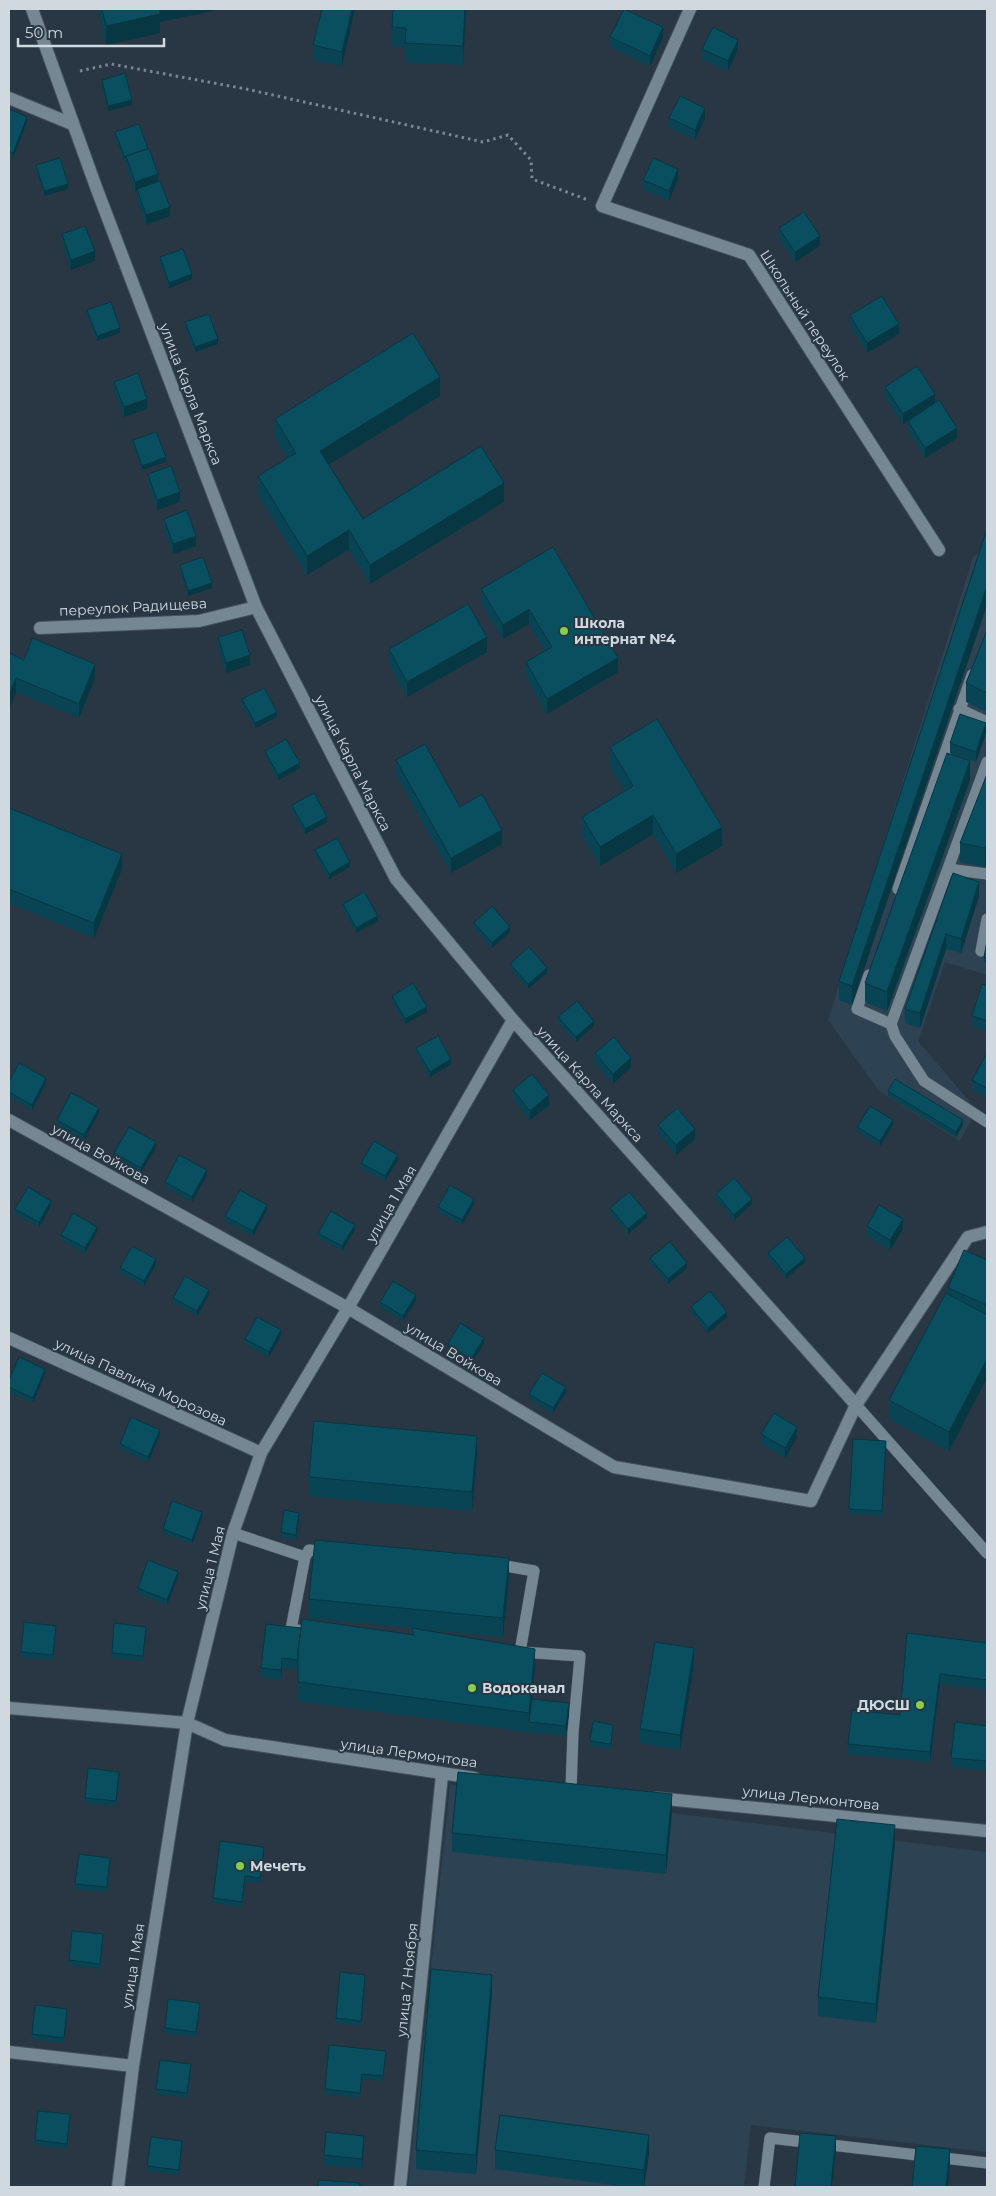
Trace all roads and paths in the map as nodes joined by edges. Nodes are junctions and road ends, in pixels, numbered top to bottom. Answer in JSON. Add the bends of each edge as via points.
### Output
{"nodes":[{"id":1,"x":32,"y":9,"type":"edge"},
{"id":2,"x":690,"y":9,"type":"edge"},
{"id":3,"x":80,"y":71,"type":"dead end"},
{"id":4,"x":9,"y":98,"type":"edge"},
{"id":5,"x":50,"y":115,"type":"junction"},
{"id":6,"x":602,"y":206,"type":"junction"},
{"id":7,"x":940,"y":550,"type":"dead end"},
{"id":8,"x":256,"y":607,"type":"junction"},
{"id":9,"x":40,"y":628,"type":"dead end"},
{"id":10,"x":975,"y":666,"type":"edge"},
{"id":11,"x":959,"y":709,"type":"junction"},
{"id":12,"x":987,"y":722,"type":"edge"},
{"id":13,"x":987,"y":762,"type":"edge"},
{"id":14,"x":948,"y":869,"type":"junction"},
{"id":15,"x":987,"y":874,"type":"edge"},
{"id":16,"x":895,"y":899,"type":"edge"},
{"id":17,"x":987,"y":919,"type":"edge"},
{"id":18,"x":981,"y":951,"type":"dead end"},
{"id":19,"x":873,"y":964,"type":"edge"},
{"id":20,"x":514,"y":1020,"type":"junction"},
{"id":21,"x":891,"y":1024,"type":"junction"},
{"id":22,"x":9,"y":1120,"type":"edge"},
{"id":23,"x":987,"y":1122,"type":"edge"},
{"id":24,"x":987,"y":1232,"type":"edge"},
{"id":25,"x":348,"y":1308,"type":"junction"},
{"id":26,"x":9,"y":1338,"type":"edge"},
{"id":27,"x":856,"y":1405,"type":"junction"},
{"id":28,"x":261,"y":1453,"type":"junction"},
{"id":29,"x":233,"y":1533,"type":"junction"},
{"id":30,"x":338,"y":1552,"type":"edge"},
{"id":31,"x":987,"y":1553,"type":"edge"},
{"id":32,"x":305,"y":1556,"type":"junction"},
{"id":33,"x":483,"y":1564,"type":"edge"},
{"id":34,"x":311,"y":1631,"type":"edge"},
{"id":35,"x":9,"y":1708,"type":"edge"},
{"id":36,"x":187,"y":1723,"type":"junction"},
{"id":37,"x":442,"y":1775,"type":"junction"},
{"id":38,"x":482,"y":1779,"type":"edge"},
{"id":39,"x":571,"y":1789,"type":"edge"},
{"id":40,"x":640,"y":1796,"type":"edge"},
{"id":41,"x":987,"y":1831,"type":"edge"},
{"id":42,"x":9,"y":2052,"type":"edge"},
{"id":43,"x":132,"y":2066,"type":"junction"},
{"id":44,"x":987,"y":2163,"type":"edge"},
{"id":45,"x":118,"y":2187,"type":"edge"},
{"id":46,"x":400,"y":2187,"type":"edge"},
{"id":47,"x":764,"y":2187,"type":"edge"}],
"edges":[{"from":1,"to":5,"type":"street","name":"улица Карла Маркса"},
{"from":2,"to":6,"type":"street"},
{"from":3,"to":6,"type":"path","via":[[111,64],[246,89],[482,142],[508,135],[531,160],[532,179]]},
{"from":4,"to":5,"type":"street"},
{"from":5,"to":8,"type":"street","name":"улица Карла Маркса"},
{"from":6,"to":7,"type":"street","name":"Школьный переулок","via":[[749,255]]},
{"from":8,"to":9,"type":"street","name":"переулок Радищева","via":[[199,621]]},
{"from":8,"to":20,"type":"street","name":"улица Карла Маркса","via":[[396,879]]},
{"from":10,"to":11,"type":"lane"},
{"from":11,"to":12,"type":"lane"},
{"from":11,"to":16,"type":"lane","via":[[946,763]]},
{"from":13,"to":14,"type":"lane","via":[[978,775]]},
{"from":14,"to":15,"type":"lane"},
{"from":14,"to":21,"type":"lane"},
{"from":17,"to":18,"type":"lane"},
{"from":19,"to":21,"type":"lane","via":[[857,1009]]},
{"from":20,"to":25,"type":"street","name":"улица 1 Мая"},
{"from":20,"to":27,"type":"street","name":"улица Карла Маркса"},
{"from":21,"to":23,"type":"lane","via":[[895,1036],[924,1080]]},
{"from":22,"to":25,"type":"street","name":"улица Войкова"},
{"from":24,"to":27,"type":"street","via":[[968,1237]]},
{"from":25,"to":27,"type":"street","name":"улица Войкова","via":[[614,1468],[811,1501]]},
{"from":25,"to":28,"type":"street","name":"улица 1 Мая"},
{"from":26,"to":28,"type":"street","name":"улица Павлика Морозова"},
{"from":27,"to":31,"type":"lane"},
{"from":28,"to":29,"type":"street","name":"улица 1 Мая"},
{"from":29,"to":32,"type":"lane"},
{"from":29,"to":36,"type":"street","name":"улица 1 Мая"},
{"from":30,"to":32,"type":"lane","via":[[309,1550]]},
{"from":32,"to":34,"type":"lane","via":[[291,1629]]},
{"from":33,"to":39,"type":"lane","via":[[534,1571],[515,1652],[580,1656]]},
{"from":35,"to":36,"type":"street","name":"улица Лермонтова"},
{"from":36,"to":37,"type":"street","name":"улица Лермонтова","via":[[225,1740]]},
{"from":36,"to":43,"type":"street","name":"улица 1 Мая"},
{"from":37,"to":38,"type":"street","name":"улица Лермонтова"},
{"from":37,"to":46,"type":"street","name":"улица 7 Ноября"},
{"from":40,"to":41,"type":"street","name":"улица Лермонтова"},
{"from":42,"to":43,"type":"street"},
{"from":43,"to":45,"type":"street","name":"улица 1 Мая"},
{"from":44,"to":47,"type":"lane","via":[[770,2138]]}]}
